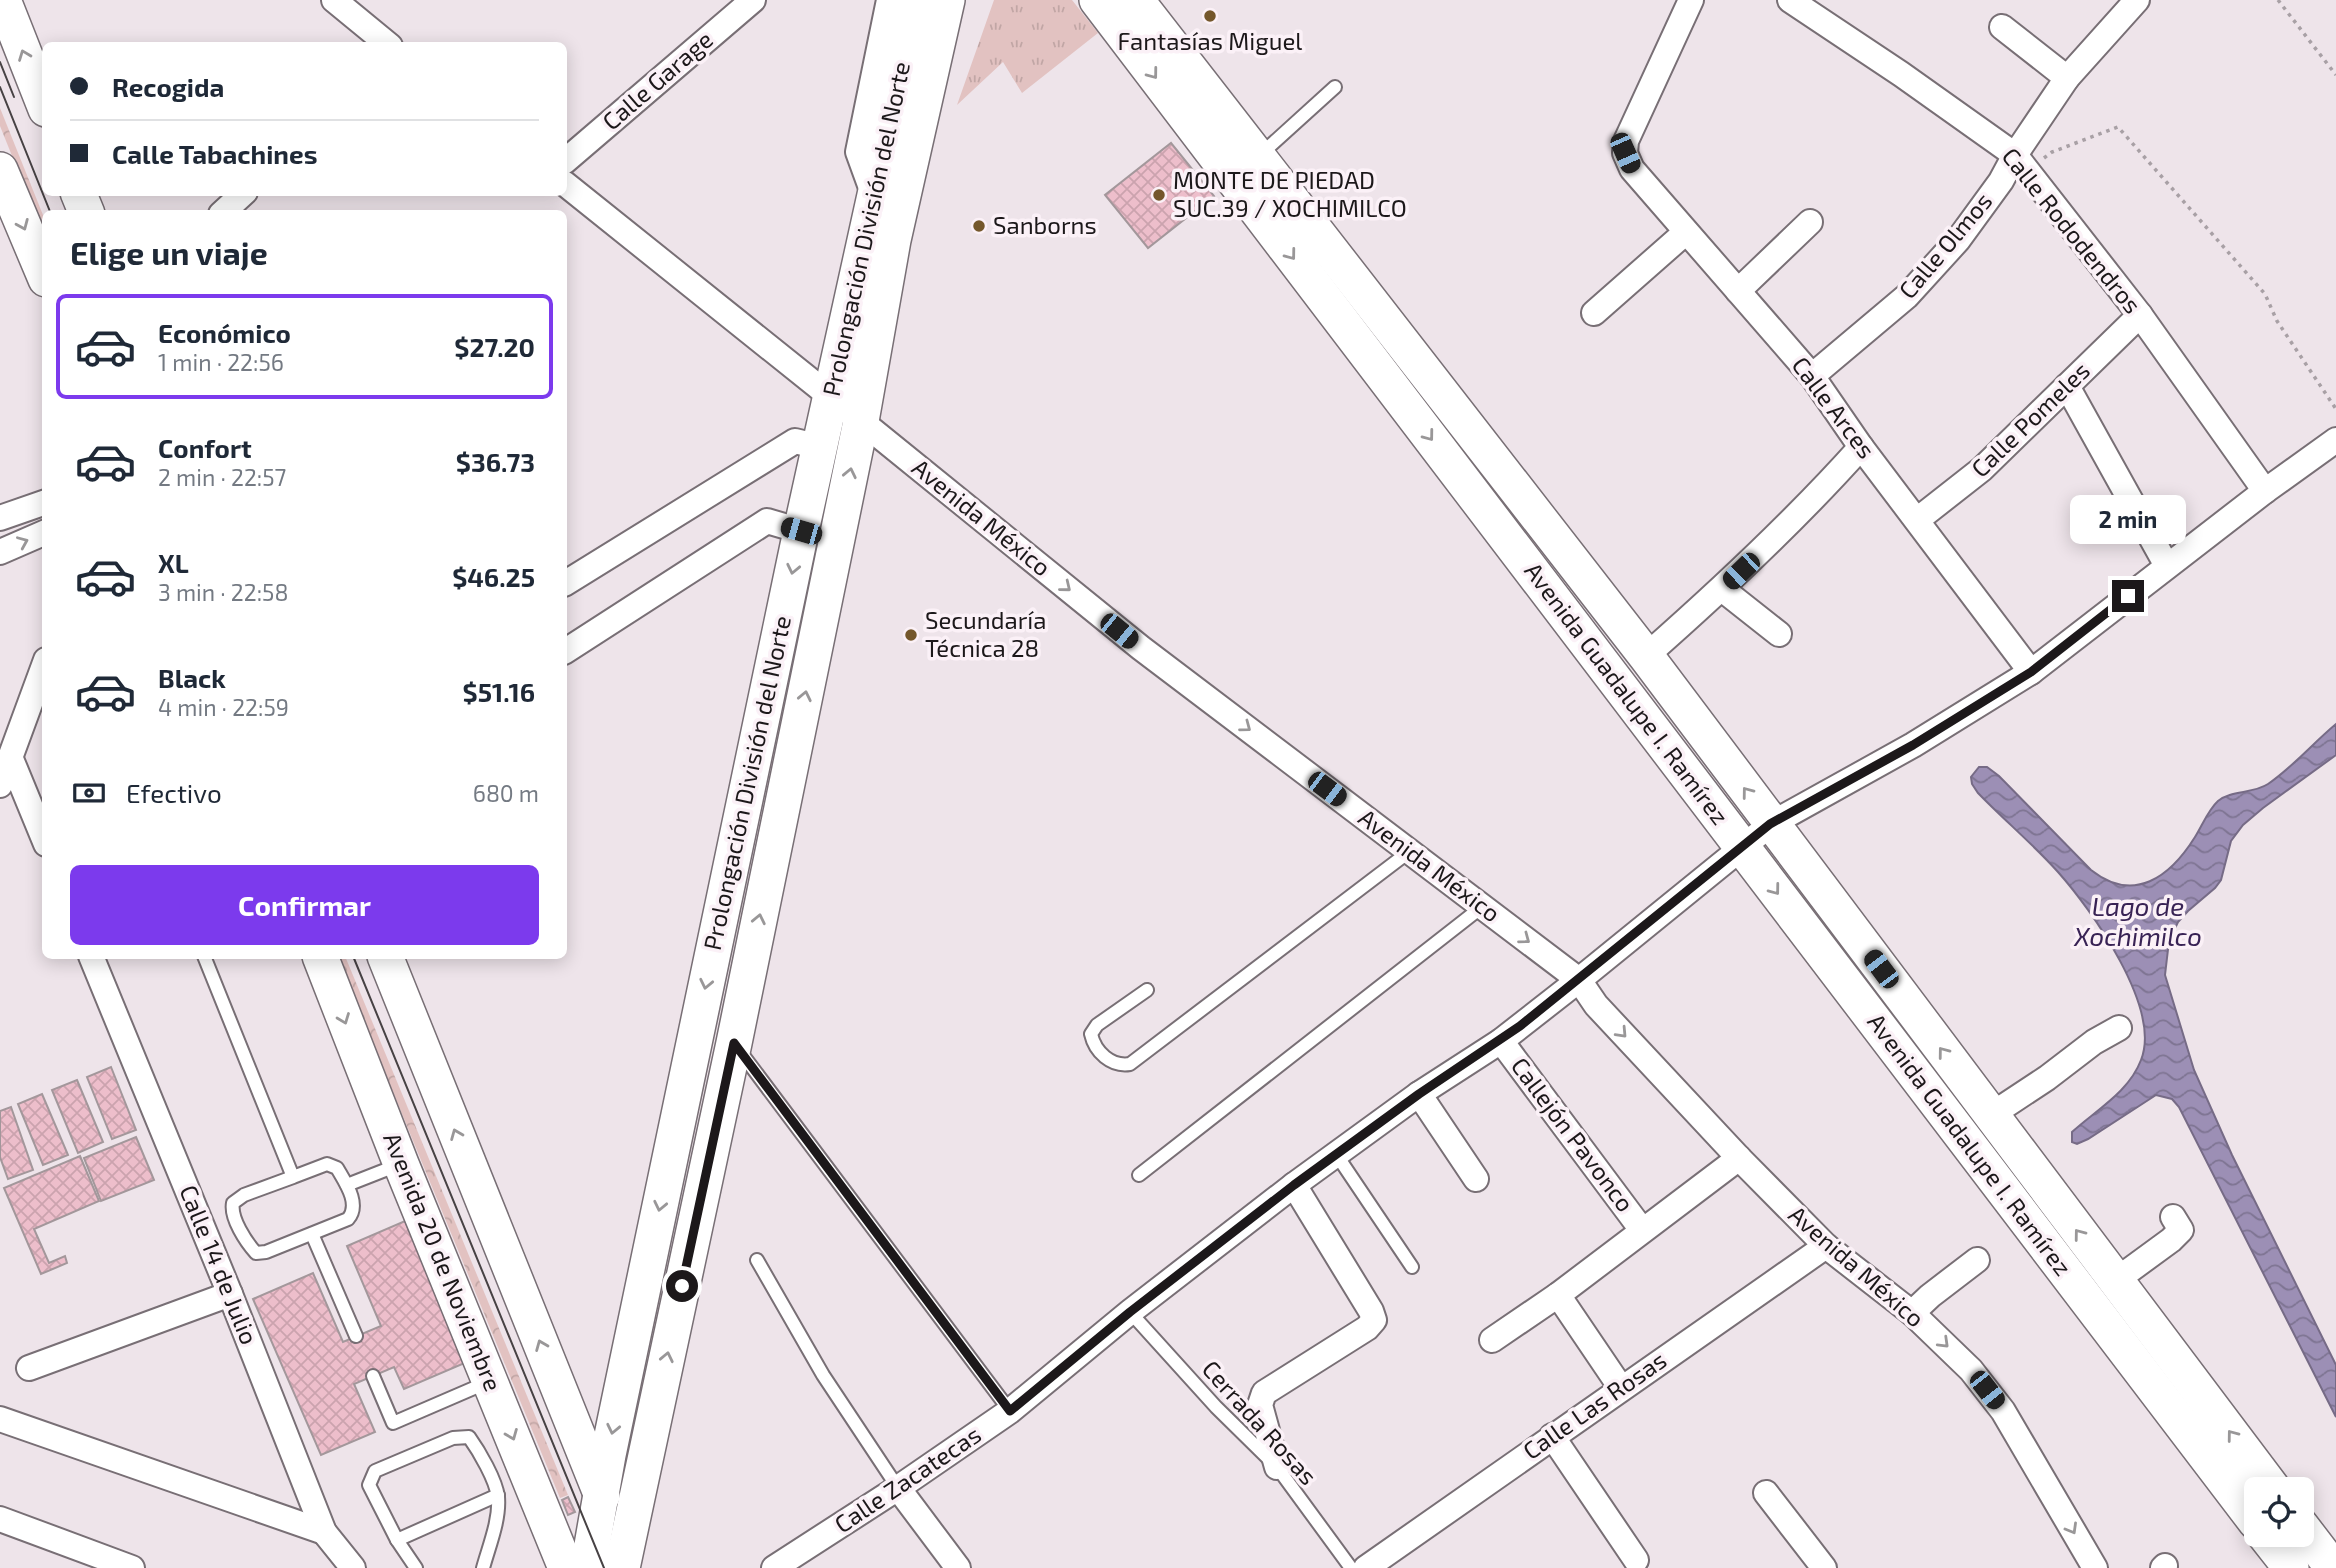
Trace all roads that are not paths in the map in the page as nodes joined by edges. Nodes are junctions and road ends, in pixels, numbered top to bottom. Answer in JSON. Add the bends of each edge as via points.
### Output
{"nodes":[{"id":1,"x":2,"y":0,"type":"edge"},
{"id":2,"x":334,"y":0,"type":"edge"},
{"id":3,"x":753,"y":0,"type":"edge"},
{"id":4,"x":889,"y":0,"type":"edge"},
{"id":5,"x":918,"y":0,"type":"edge"},
{"id":6,"x":947,"y":0,"type":"edge"},
{"id":7,"x":1097,"y":0,"type":"edge"},
{"id":8,"x":1136,"y":0,"type":"edge"},
{"id":9,"x":1691,"y":0,"type":"edge"},
{"id":10,"x":1790,"y":0,"type":"edge"},
{"id":11,"x":2133,"y":2,"type":"edge"},
{"id":12,"x":2002,"y":27,"type":"dead end"},
{"id":13,"x":385,"y":42,"type":"edge"},
{"id":14,"x":2067,"y":78,"type":"junction"},
{"id":15,"x":1335,"y":87,"type":"dead end"},
{"id":16,"x":42,"y":99,"type":"edge"},
{"id":17,"x":1258,"y":158,"type":"junction"},
{"id":18,"x":567,"y":159,"type":"edge"},
{"id":19,"x":2021,"y":164,"type":"junction"},
{"id":20,"x":0,"y":170,"type":"edge"},
{"id":21,"x":567,"y":185,"type":"edge"},
{"id":22,"x":241,"y":196,"type":"edge"},
{"id":23,"x":874,"y":197,"type":"junction"},
{"id":24,"x":225,"y":210,"type":"edge"},
{"id":25,"x":1810,"y":222,"type":"dead end"},
{"id":26,"x":1686,"y":232,"type":"junction"},
{"id":27,"x":893,"y":240,"type":"junction"},
{"id":28,"x":42,"y":270,"type":"edge"},
{"id":29,"x":1738,"y":291,"type":"junction"},
{"id":30,"x":1594,"y":313,"type":"dead end"},
{"id":31,"x":2140,"y":315,"type":"junction"},
{"id":32,"x":1812,"y":376,"type":"junction"},
{"id":33,"x":2067,"y":386,"type":"junction"},
{"id":34,"x":831,"y":396,"type":"junction"},
{"id":35,"x":861,"y":421,"type":"junction"},
{"id":36,"x":2336,"y":440,"type":"edge"},
{"id":37,"x":820,"y":447,"type":"junction"},
{"id":38,"x":1861,"y":447,"type":"junction"},
{"id":39,"x":2264,"y":491,"type":"junction"},
{"id":40,"x":42,"y":503,"type":"edge"},
{"id":41,"x":0,"y":518,"type":"edge"},
{"id":42,"x":1917,"y":520,"type":"junction"},
{"id":43,"x":801,"y":531,"type":"junction"},
{"id":44,"x":42,"y":534,"type":"edge"},
{"id":45,"x":0,"y":552,"type":"edge"},
{"id":46,"x":2167,"y":566,"type":"junction"},
{"id":47,"x":567,"y":582,"type":"edge"},
{"id":48,"x":1722,"y":589,"type":"junction"},
{"id":49,"x":1779,"y":634,"type":"dead end"},
{"id":50,"x":567,"y":650,"type":"edge"},
{"id":51,"x":1646,"y":656,"type":"junction"},
{"id":52,"x":42,"y":671,"type":"edge"},
{"id":53,"x":2031,"y":672,"type":"junction"},
{"id":54,"x":11,"y":759,"type":"junction"},
{"id":55,"x":0,"y":785,"type":"edge"},
{"id":56,"x":1770,"y":824,"type":"junction"},
{"id":57,"x":42,"y":834,"type":"edge"},
{"id":58,"x":1741,"y":846,"type":"junction"},
{"id":59,"x":1410,"y":852,"type":"junction"},
{"id":60,"x":1483,"y":906,"type":"junction"},
{"id":61,"x":92,"y":959,"type":"edge"},
{"id":62,"x":205,"y":959,"type":"edge"},
{"id":63,"x":321,"y":959,"type":"edge"},
{"id":64,"x":386,"y":959,"type":"edge"},
{"id":65,"x":1579,"y":980,"type":"junction"},
{"id":66,"x":1147,"y":990,"type":"dead end"},
{"id":67,"x":2119,"y":1028,"type":"dead end"},
{"id":68,"x":1501,"y":1041,"type":"junction"},
{"id":69,"x":734,"y":1043,"type":"junction"},
{"id":70,"x":1419,"y":1094,"type":"junction"},
{"id":71,"x":1990,"y":1115,"type":"junction"},
{"id":72,"x":1336,"y":1154,"type":"junction"},
{"id":73,"x":1739,"y":1158,"type":"junction"},
{"id":74,"x":401,"y":1164,"type":"junction"},
{"id":75,"x":1139,"y":1175,"type":"dead end"},
{"id":76,"x":293,"y":1177,"type":"junction"},
{"id":77,"x":1476,"y":1179,"type":"dead end"},
{"id":78,"x":347,"y":1185,"type":"junction"},
{"id":79,"x":1294,"y":1185,"type":"junction"},
{"id":80,"x":2173,"y":1217,"type":"dead end"},
{"id":81,"x":1642,"y":1230,"type":"junction"},
{"id":82,"x":312,"y":1234,"type":"junction"},
{"id":83,"x":1826,"y":1247,"type":"junction"},
{"id":84,"x":757,"y":1260,"type":"dead end"},
{"id":85,"x":1978,"y":1260,"type":"dead end"},
{"id":86,"x":1412,"y":1267,"type":"dead end"},
{"id":87,"x":2115,"y":1281,"type":"junction"},
{"id":88,"x":230,"y":1294,"type":"junction"},
{"id":89,"x":1558,"y":1295,"type":"junction"},
{"id":90,"x":1130,"y":1312,"type":"junction"},
{"id":91,"x":1912,"y":1313,"type":"junction"},
{"id":92,"x":356,"y":1336,"type":"dead end"},
{"id":93,"x":1492,"y":1340,"type":"dead end"},
{"id":94,"x":30,"y":1368,"type":"dead end"},
{"id":95,"x":373,"y":1376,"type":"dead end"},
{"id":96,"x":490,"y":1381,"type":"junction"},
{"id":97,"x":1621,"y":1388,"type":"junction"},
{"id":98,"x":1010,"y":1411,"type":"junction"},
{"id":99,"x":0,"y":1419,"type":"edge"},
{"id":100,"x":1552,"y":1436,"type":"junction"},
{"id":101,"x":1278,"y":1467,"type":"junction"},
{"id":102,"x":2264,"y":1477,"type":"edge"},
{"id":103,"x":898,"y":1488,"type":"junction"},
{"id":104,"x":601,"y":1492,"type":"junction"},
{"id":105,"x":1766,"y":1493,"type":"dead end"},
{"id":106,"x":498,"y":1495,"type":"junction"},
{"id":107,"x":2244,"y":1506,"type":"edge"},
{"id":108,"x":0,"y":1519,"type":"edge"},
{"id":109,"x":324,"y":1532,"type":"junction"},
{"id":110,"x":397,"y":1540,"type":"junction"},
{"id":111,"x":2314,"y":1543,"type":"edge"},
{"id":112,"x":2274,"y":1547,"type":"edge"},
{"id":113,"x":1636,"y":1560,"type":"dead end"},
{"id":114,"x":625,"y":1564,"type":"edge"},
{"id":115,"x":1822,"y":1567,"type":"edge"},
{"id":116,"x":132,"y":1568,"type":"edge"},
{"id":117,"x":353,"y":1568,"type":"edge"},
{"id":118,"x":416,"y":1568,"type":"edge"},
{"id":119,"x":483,"y":1568,"type":"edge"},
{"id":120,"x":566,"y":1568,"type":"edge"},
{"id":121,"x":588,"y":1568,"type":"edge"},
{"id":122,"x":774,"y":1568,"type":"edge"},
{"id":123,"x":958,"y":1568,"type":"edge"},
{"id":124,"x":1351,"y":1568,"type":"edge"},
{"id":125,"x":1366,"y":1568,"type":"edge"},
{"id":126,"x":2095,"y":1568,"type":"edge"},
{"id":127,"x":2291,"y":1568,"type":"edge"},
{"id":128,"x":2333,"y":1568,"type":"edge"}],
"edges":[{"from":16,"to":1,"type":"main road","one_way":true},
{"from":2,"to":13,"type":"street"},
{"from":3,"to":18,"type":"street","name":"Calle Garage"},
{"from":4,"to":23,"type":"street","via":[[858,152]]},
{"from":5,"to":23,"type":"main road","name":"Prolongación División del Norte"},
{"from":6,"to":27,"type":"main road","name":"Prolongación División del Norte"},
{"from":7,"to":58,"type":"main road","name":"Avenida Guadalupe I. Ramírez","one_way":true},
{"from":8,"to":17,"type":"main road","name":"Avenida Guadalupe I. Ramírez"},
{"from":9,"to":26,"type":"street","name":"Calle Arces","via":[[1626,141],[1625,153],[1632,169]]},
{"from":10,"to":19,"type":"street","name":"Calle Rododendros","via":[[1901,74]]},
{"from":11,"to":14,"type":"street","name":"Calle Olmos"},
{"from":12,"to":14,"type":"street"},
{"from":14,"to":19,"type":"street","name":"Calle Olmos"},
{"from":15,"to":17,"type":"lane"},
{"from":17,"to":51,"type":"main road","name":"Avenida Guadalupe I. Ramírez"},
{"from":19,"to":31,"type":"street","name":"Calle Rododendros"},
{"from":19,"to":32,"type":"street","name":"Calle Olmos","via":[[2001,181],[1950,249],[1907,296]]},
{"from":20,"to":28,"type":"main road","one_way":true},
{"from":21,"to":34,"type":"street","name":"Avenida México"},
{"from":22,"to":24,"type":"street"},
{"from":23,"to":27,"type":"street"},
{"from":23,"to":34,"type":"main road","name":"Prolongación División del Norte"},
{"from":25,"to":29,"type":"street"},
{"from":26,"to":29,"type":"street","name":"Calle Arces"},
{"from":26,"to":30,"type":"street"},
{"from":27,"to":35,"type":"main road","name":"Prolongación División del Norte"},
{"from":29,"to":32,"type":"street","name":"Calle Arces"},
{"from":31,"to":33,"type":"street","name":"Calle Pomeles"},
{"from":31,"to":39,"type":"street","name":"Calle Rododendros"},
{"from":32,"to":38,"type":"street","name":"Calle Arces"},
{"from":33,"to":42,"type":"street","name":"Calle Pomeles","via":[[1982,468]]},
{"from":33,"to":46,"type":"street"},
{"from":34,"to":35,"type":"street","name":"Avenida México"},
{"from":34,"to":37,"type":"main road","name":"Prolongación División del Norte"},
{"from":35,"to":59,"type":"street","name":"Avenida México","one_way":true,"via":[[1141,648]]},
{"from":69,"to":35,"type":"main road","name":"Prolongación División del Norte","one_way":true},
{"from":36,"to":39,"type":"street","name":"Calle Zacatecas"},
{"from":37,"to":43,"type":"main road","name":"Prolongación División del Norte"},
{"from":37,"to":47,"type":"street","via":[[795,441]]},
{"from":38,"to":42,"type":"street","name":"Calle Arces"},
{"from":38,"to":48,"type":"street"},
{"from":39,"to":46,"type":"street","name":"Calle Zacatecas"},
{"from":40,"to":41,"type":"street"},
{"from":42,"to":53,"type":"street","name":"Calle Arces"},
{"from":43,"to":50,"type":"street","via":[[766,521]]},
{"from":43,"to":104,"type":"main road","name":"Prolongación División del Norte","one_way":true},
{"from":45,"to":44,"type":"street","one_way":true},
{"from":46,"to":53,"type":"street","name":"Calle Zacatecas"},
{"from":48,"to":49,"type":"street"},
{"from":48,"to":51,"type":"street"},
{"from":56,"to":51,"type":"main road","name":"Avenida Guadalupe I. Ramírez","one_way":true},
{"from":52,"to":54,"type":"street"},
{"from":53,"to":56,"type":"street","name":"Calle Zacatecas","via":[[1913,745]]},
{"from":54,"to":55,"type":"street"},
{"from":54,"to":57,"type":"street"},
{"from":56,"to":58,"type":"street","name":"Calle Zacatecas"},
{"from":71,"to":56,"type":"main road","name":"Avenida Guadalupe I. Ramírez","one_way":true},
{"from":58,"to":65,"type":"street","name":"Calle Zacatecas"},
{"from":58,"to":107,"type":"main road","name":"Avenida Guadalupe I. Ramírez","one_way":true},
{"from":59,"to":60,"type":"street","name":"Avenida México"},
{"from":59,"to":66,"type":"lane","via":[[1130,1064],[1120,1066],[1107,1060],[1091,1034]]},
{"from":60,"to":65,"type":"street","name":"Avenida México","one_way":true},
{"from":60,"to":75,"type":"lane"},
{"from":61,"to":88,"type":"street","name":"Calle 14 de Julio"},
{"from":62,"to":76,"type":"lane"},
{"from":63,"to":74,"type":"main road","name":"Avenida 20 de Noviembre","one_way":true},
{"from":104,"to":64,"type":"main road","one_way":true},
{"from":65,"to":68,"type":"street","name":"Calle Zacatecas"},
{"from":65,"to":73,"type":"street","name":"Avenida México","one_way":true,"via":[[1596,1005]]},
{"from":67,"to":71,"type":"street"},
{"from":68,"to":70,"type":"street","name":"Calle Zacatecas"},
{"from":68,"to":81,"type":"street","name":"Callejón Pavonco"},
{"from":69,"to":98,"type":"lane"},
{"from":114,"to":69,"type":"main road","name":"Prolongación División del Norte","one_way":true},
{"from":70,"to":72,"type":"street","name":"Calle Zacatecas"},
{"from":70,"to":77,"type":"street"},
{"from":87,"to":71,"type":"main road","name":"Avenida Guadalupe I. Ramírez","one_way":true},
{"from":72,"to":79,"type":"street","name":"Calle Zacatecas"},
{"from":72,"to":86,"type":"lane"},
{"from":73,"to":81,"type":"street"},
{"from":73,"to":83,"type":"street","name":"Avenida México"},
{"from":74,"to":78,"type":"lane"},
{"from":74,"to":96,"type":"main road","name":"Avenida 20 de Noviembre"},
{"from":76,"to":78,"type":"lane","via":[[327,1164],[337,1168]]},
{"from":76,"to":82,"type":"lane","via":[[244,1195],[231,1210],[256,1253]]},
{"from":78,"to":82,"type":"lane","via":[[353,1214]]},
{"from":79,"to":90,"type":"street","name":"Calle Zacatecas"},
{"from":79,"to":101,"type":"street","via":[[1374,1320],[1264,1393],[1260,1405]]},
{"from":80,"to":87,"type":"street","via":[[2181,1230]]},
{"from":81,"to":89,"type":"street"},
{"from":82,"to":92,"type":"lane"},
{"from":83,"to":91,"type":"street","name":"Avenida México"},
{"from":83,"to":97,"type":"street","name":"Calle Las Rosas"},
{"from":84,"to":103,"type":"lane","via":[[823,1376]]},
{"from":85,"to":91,"type":"street"},
{"from":102,"to":87,"type":"main road","name":"Avenida Guadalupe I. Ramírez","one_way":true},
{"from":88,"to":94,"type":"street"},
{"from":88,"to":109,"type":"street","name":"Calle 14 de Julio"},
{"from":89,"to":93,"type":"street"},
{"from":89,"to":97,"type":"street"},
{"from":90,"to":98,"type":"street","name":"Calle Zacatecas"},
{"from":90,"to":101,"type":"lane","name":"Cerrada Rosas"},
{"from":91,"to":126,"type":"street","name":"Avenida México","one_way":true,"via":[[1971,1370],[2003,1411]]},
{"from":95,"to":96,"type":"lane","via":[[393,1423]]},
{"from":96,"to":120,"type":"main road","name":"Avenida 20 de Noviembre","one_way":true},
{"from":97,"to":100,"type":"street","name":"Calle Las Rosas"},
{"from":98,"to":103,"type":"street","name":"Calle Zacatecas"},
{"from":99,"to":109,"type":"street"},
{"from":100,"to":113,"type":"street"},
{"from":100,"to":125,"type":"street","name":"Calle Las Rosas"},
{"from":101,"to":124,"type":"lane","name":"Cerrada Rosas"},
{"from":103,"to":122,"type":"street","name":"Calle Zacatecas"},
{"from":103,"to":123,"type":"street"},
{"from":104,"to":114,"type":"main road"},
{"from":104,"to":121,"type":"main road","name":"Prolongación División del Norte"},
{"from":105,"to":115,"type":"street"},
{"from":106,"to":110,"type":"lane"},
{"from":106,"to":110,"type":"lane","via":[[469,1437],[453,1438],[375,1471],[369,1485]]},
{"from":106,"to":119,"type":"lane"},
{"from":108,"to":116,"type":"street"},
{"from":109,"to":117,"type":"street","name":"Calle 14 de Julio"},
{"from":110,"to":118,"type":"lane"},
{"from":111,"to":128,"type":"main road"},
{"from":112,"to":127,"type":"main road"}]}
